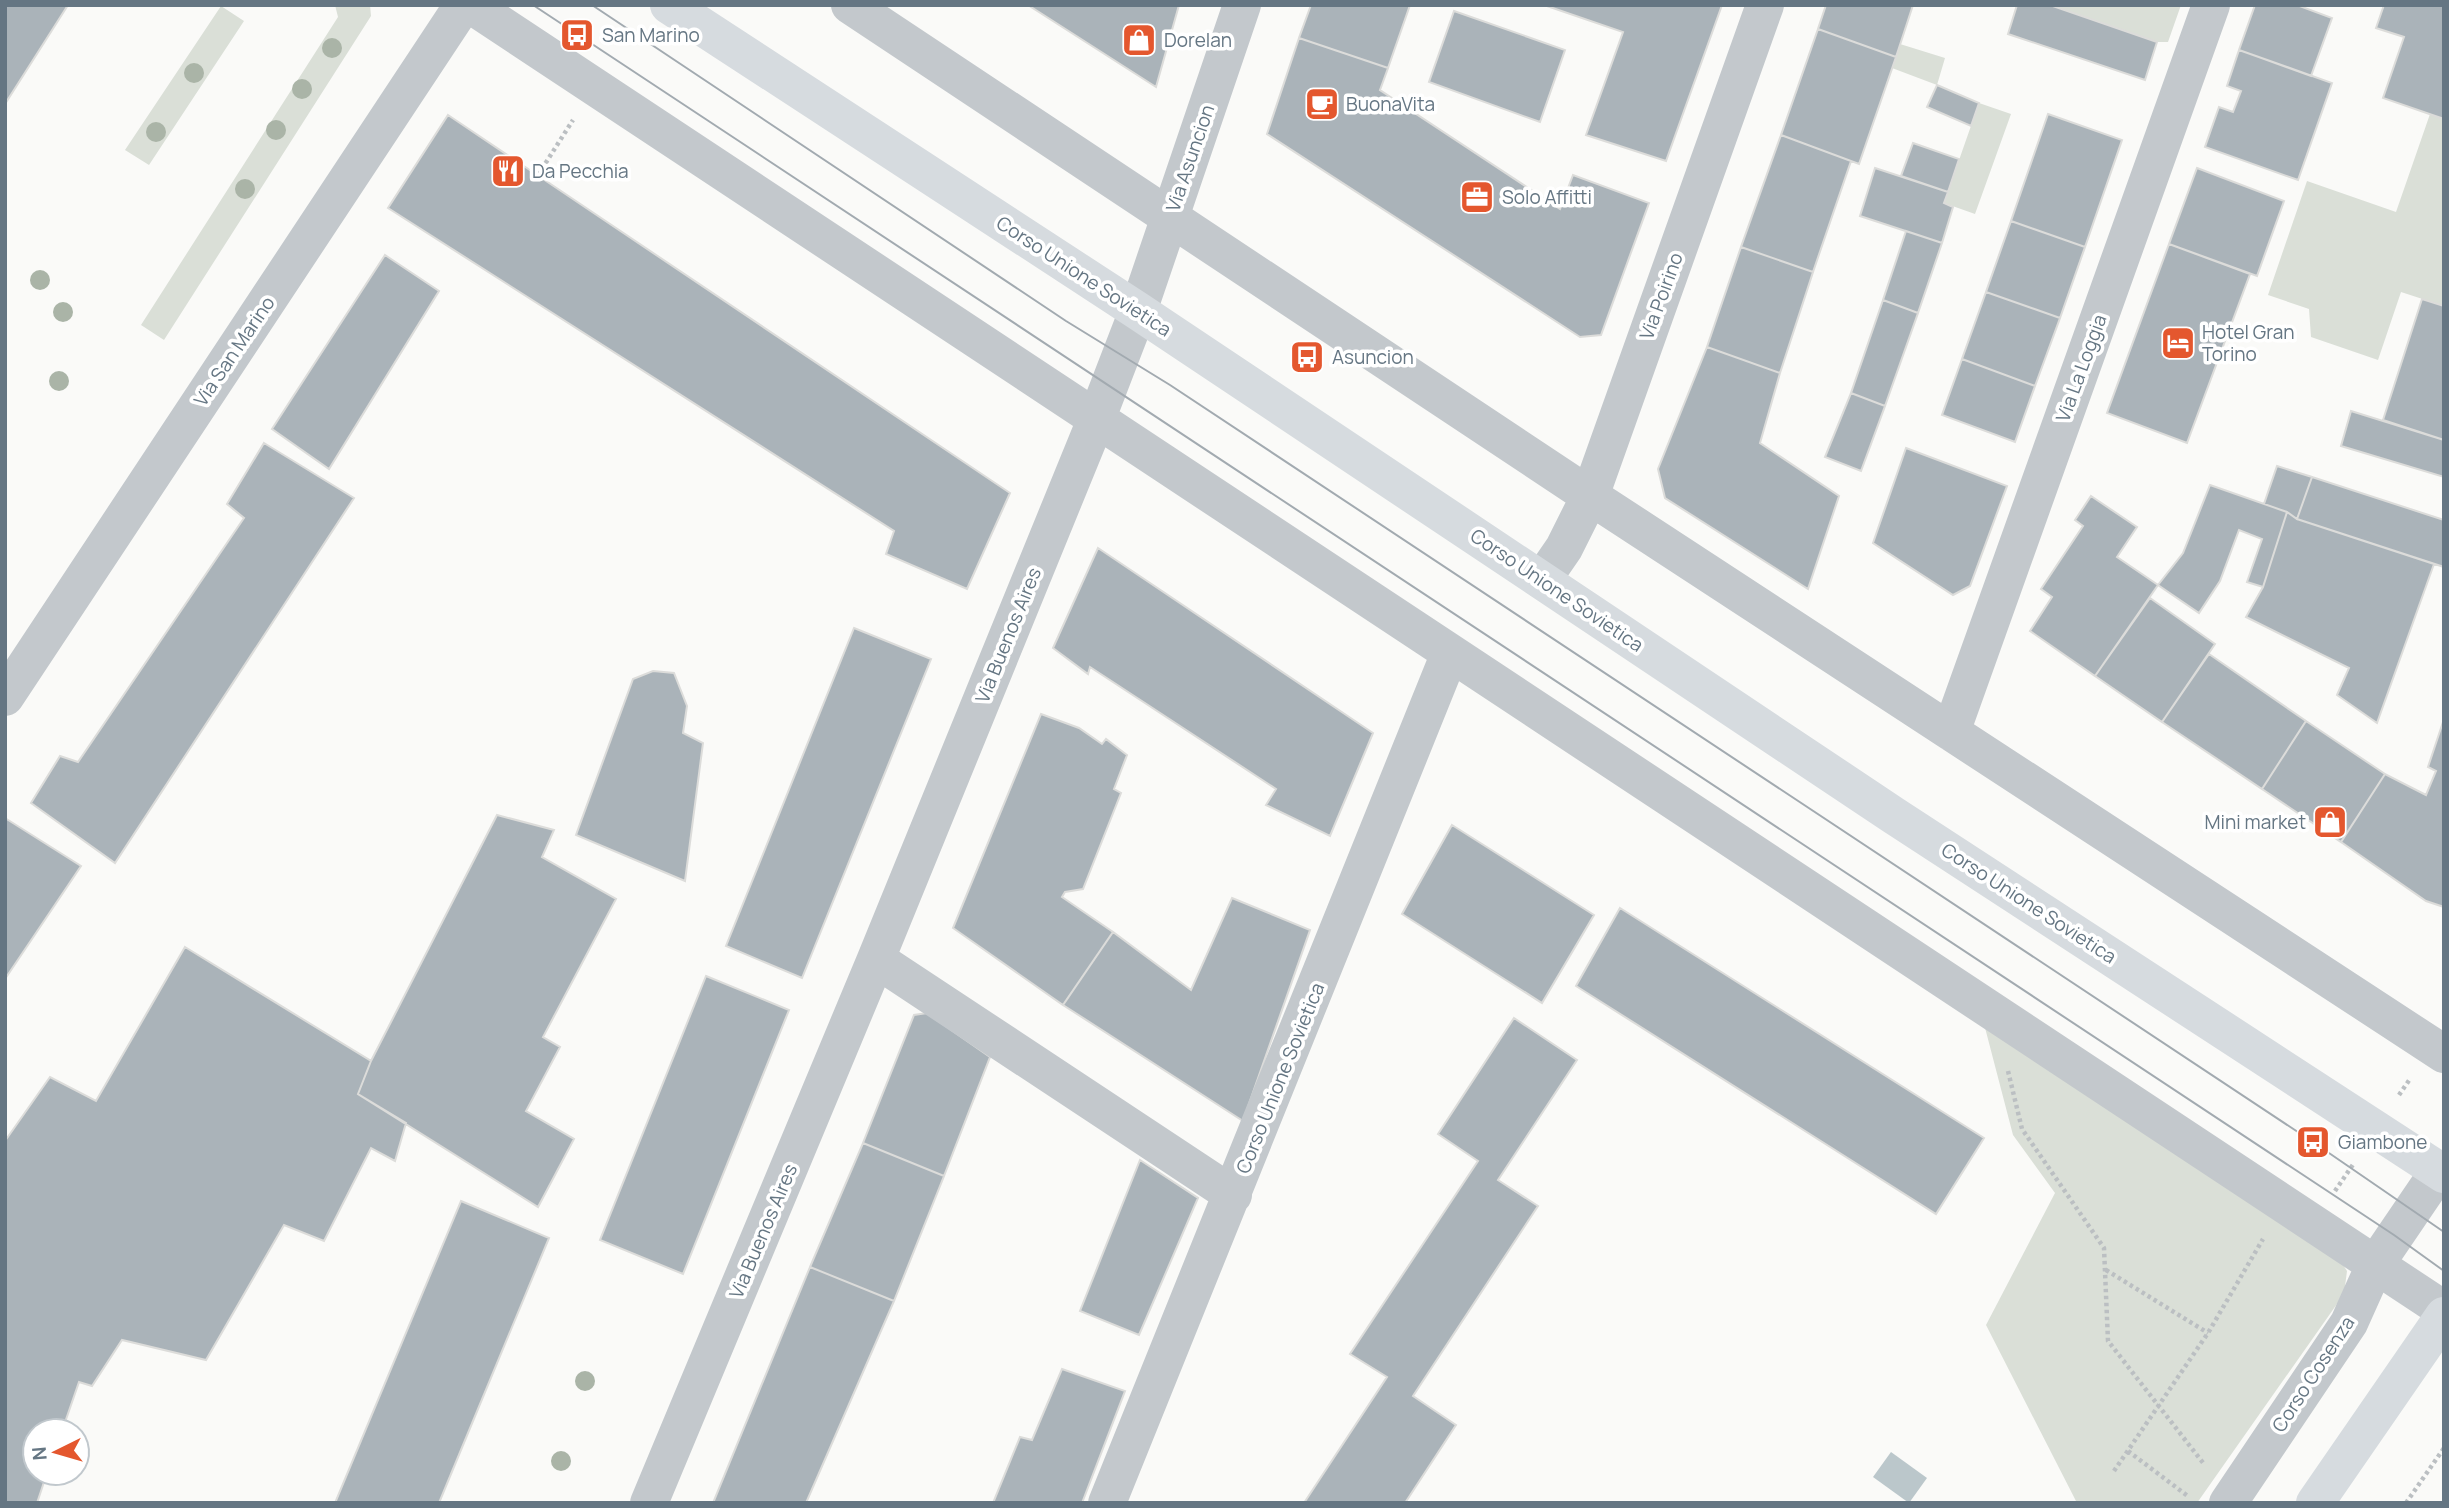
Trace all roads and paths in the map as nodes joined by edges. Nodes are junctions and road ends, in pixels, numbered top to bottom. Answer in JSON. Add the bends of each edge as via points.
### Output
{"nodes":[{"id":1,"x":463,"y":5,"type":"edge"},
{"id":2,"x":471,"y":5,"type":"edge"},
{"id":3,"x":669,"y":5,"type":"edge"},
{"id":4,"x":850,"y":5,"type":"edge"},
{"id":5,"x":1242,"y":5,"type":"edge"},
{"id":6,"x":1765,"y":5,"type":"edge"},
{"id":7,"x":2211,"y":5,"type":"edge"},
{"id":8,"x":594,"y":86,"type":"junction"},
{"id":9,"x":538,"y":175,"type":"dead end"},
{"id":10,"x":1170,"y":216,"type":"junction"},
{"id":11,"x":1138,"y":311,"type":"junction"},
{"id":12,"x":1096,"y":420,"type":"junction"},
{"id":13,"x":1590,"y":496,"type":"junction"},
{"id":14,"x":1542,"y":580,"type":"junction"},
{"id":15,"x":1450,"y":653,"type":"junction"},
{"id":16,"x":5,"y":697,"type":"edge"},
{"id":17,"x":1951,"y":732,"type":"junction"},
{"id":18,"x":876,"y":959,"type":"junction"},
{"id":19,"x":1994,"y":1013,"type":"junction"},
{"id":20,"x":2444,"y":1054,"type":"edge"},
{"id":21,"x":2442,"y":1169,"type":"edge"},
{"id":22,"x":1233,"y":1195,"type":"junction"},
{"id":23,"x":2268,"y":1231,"type":"dead end"},
{"id":24,"x":2375,"y":1265,"type":"junction"},
{"id":25,"x":2106,"y":1270,"type":"junction"},
{"id":26,"x":2444,"y":1310,"type":"edge"},
{"id":27,"x":2444,"y":1316,"type":"edge"},
{"id":28,"x":2208,"y":1333,"type":"junction"},
{"id":29,"x":2157,"y":1406,"type":"junction"},
{"id":30,"x":2444,"y":1448,"type":"edge"},
{"id":31,"x":2128,"y":1451,"type":"junction"},
{"id":32,"x":2115,"y":1471,"type":"dead end"},
{"id":33,"x":2218,"y":1501,"type":"edge"},
{"id":34,"x":649,"y":1503,"type":"edge"},
{"id":35,"x":1107,"y":1503,"type":"edge"},
{"id":36,"x":2315,"y":1503,"type":"edge"},
{"id":37,"x":2406,"y":1503,"type":"edge"}],
"edges":[{"from":1,"to":16,"type":"street","name":"Via San Marino"},
{"from":2,"to":8,"type":"street"},
{"from":3,"to":11,"type":"main road","name":"Corso Unione Sovietica"},
{"from":4,"to":10,"type":"street"},
{"from":5,"to":10,"type":"street","name":"Via Asuncion"},
{"from":6,"to":13,"type":"street","name":"Via Poirino"},
{"from":7,"to":17,"type":"street","name":"Via La Loggia"},
{"from":8,"to":9,"type":"path"},
{"from":8,"to":12,"type":"street"},
{"from":10,"to":11,"type":"street","name":"Via Asuncion"},
{"from":10,"to":13,"type":"street"},
{"from":11,"to":12,"type":"street","name":"Via Buenos Aires"},
{"from":11,"to":14,"type":"main road","name":"Corso Unione Sovietica"},
{"from":12,"to":15,"type":"street"},
{"from":12,"to":18,"type":"street","name":"Via Buenos Aires"},
{"from":13,"to":14,"type":"street","name":"Via Poirino"},
{"from":13,"to":17,"type":"street"},
{"from":14,"to":21,"type":"main road","name":"Corso Unione Sovietica","via":[[1893,815]]},
{"from":15,"to":19,"type":"street"},
{"from":15,"to":22,"type":"street","name":"Corso Unione Sovietica"},
{"from":17,"to":20,"type":"street"},
{"from":18,"to":22,"type":"street"},
{"from":18,"to":34,"type":"street","name":"Via Buenos Aires"},
{"from":19,"to":24,"type":"street"},
{"from":19,"to":25,"type":"path","via":[[2022,1129],[2104,1248]]},
{"from":21,"to":24,"type":"street","name":"Corso Cosenza"},
{"from":22,"to":35,"type":"street","name":"Corso Unione Sovietica"},
{"from":23,"to":28,"type":"path"},
{"from":24,"to":26,"type":"street"},
{"from":24,"to":33,"type":"street","name":"Corso Cosenza","via":[[2349,1323]]},
{"from":25,"to":28,"type":"path"},
{"from":25,"to":29,"type":"path","via":[[2108,1342]]},
{"from":27,"to":36,"type":"main road"},
{"from":28,"to":29,"type":"path"},
{"from":29,"to":31,"type":"path"},
{"from":29,"to":33,"type":"path"},
{"from":30,"to":37,"type":"path"},
{"from":31,"to":32,"type":"path"},
{"from":31,"to":33,"type":"path"}]}
